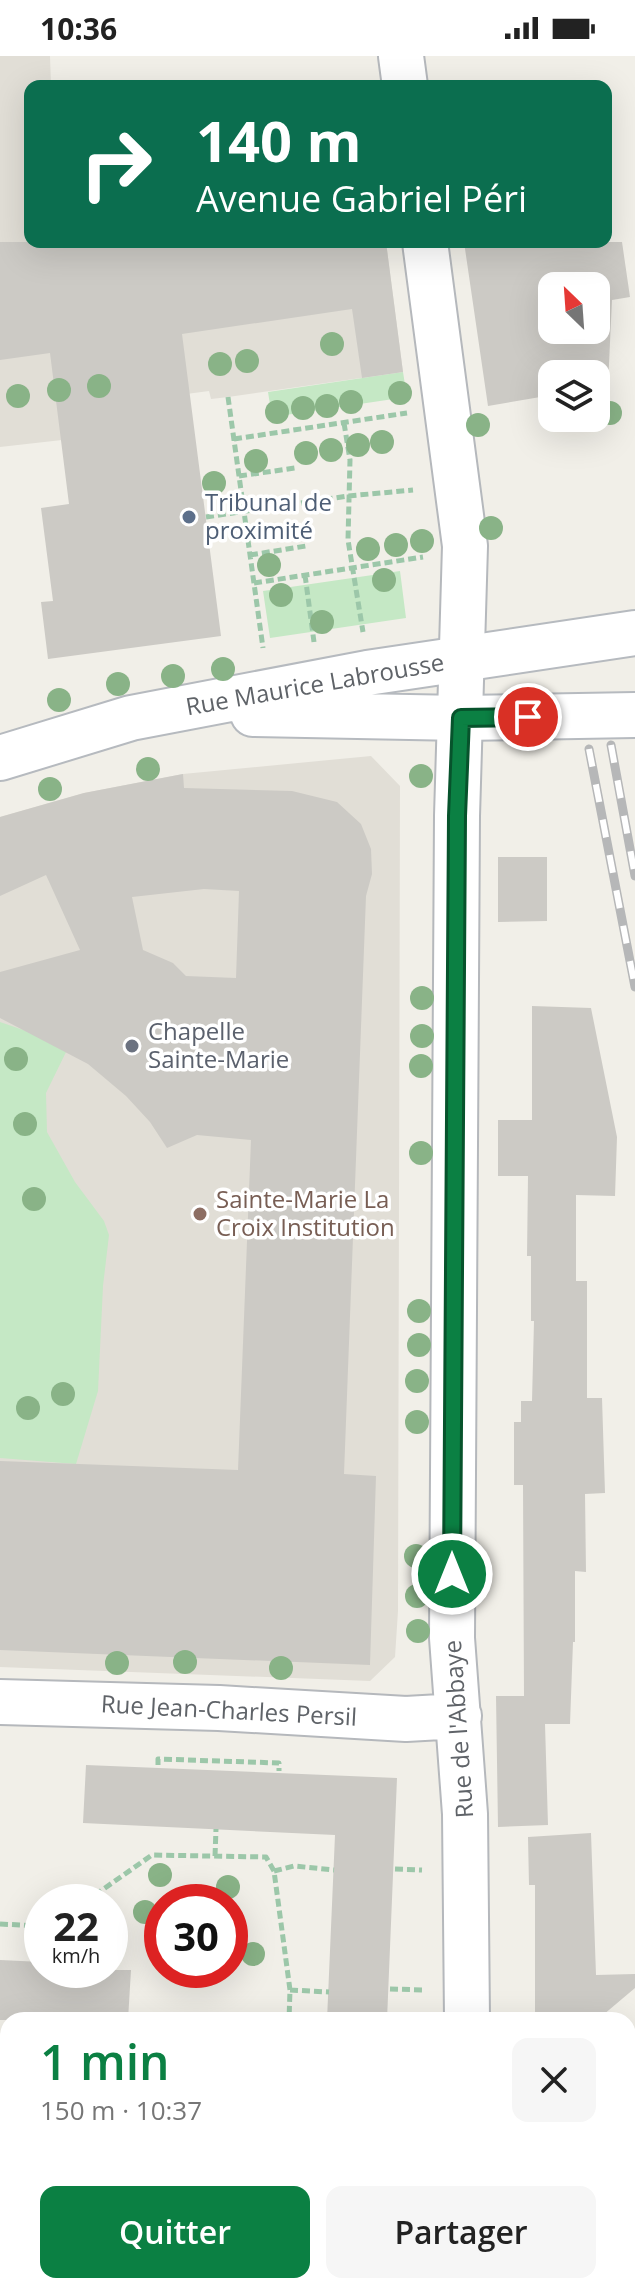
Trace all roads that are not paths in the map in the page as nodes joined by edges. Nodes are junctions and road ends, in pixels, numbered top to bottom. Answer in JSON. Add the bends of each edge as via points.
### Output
{"nodes":[{"id":1,"x":401,"y":56,"type":"edge"},
{"id":2,"x":404,"y":80,"type":"edge"},
{"id":3,"x":426,"y":248,"type":"edge"},
{"id":4,"x":635,"y":633,"type":"edge"},
{"id":5,"x":463,"y":659,"type":"junction"},
{"id":6,"x":166,"y":712,"type":"junction"},
{"id":7,"x":635,"y":715,"type":"edge"},
{"id":8,"x":461,"y":718,"type":"junction"},
{"id":9,"x":0,"y":758,"type":"edge"},
{"id":10,"x":0,"y":1702,"type":"edge"},
{"id":11,"x":459,"y":1716,"type":"junction"},
{"id":12,"x":467,"y":2012,"type":"edge"}],
"edges":[{"from":1,"to":2,"type":"street"},
{"from":3,"to":5,"type":"street","name":"Rue de l'Abbaye","via":[[465,546]]},
{"from":4,"to":5,"type":"street","name":"Rue Maurice Labrousse"},
{"from":5,"to":6,"type":"street","name":"Rue Maurice Labrousse"},
{"from":5,"to":8,"type":"street","name":"Rue de l'Abbaye"},
{"from":6,"to":8,"type":"street","name":"Rue Maurice Labrousse"},
{"from":6,"to":9,"type":"street","name":"Rue Maurice Labrousse"},
{"from":7,"to":8,"type":"street","name":"Rue Maurice Labrousse"},
{"from":8,"to":11,"type":"street","name":"Rue de l'Abbaye","via":[[452,1622]]},
{"from":10,"to":11,"type":"street","name":"Rue Jean-Charles Persil","via":[[406,1719]]},
{"from":11,"to":12,"type":"street","name":"Rue de l'Abbaye"}]}
